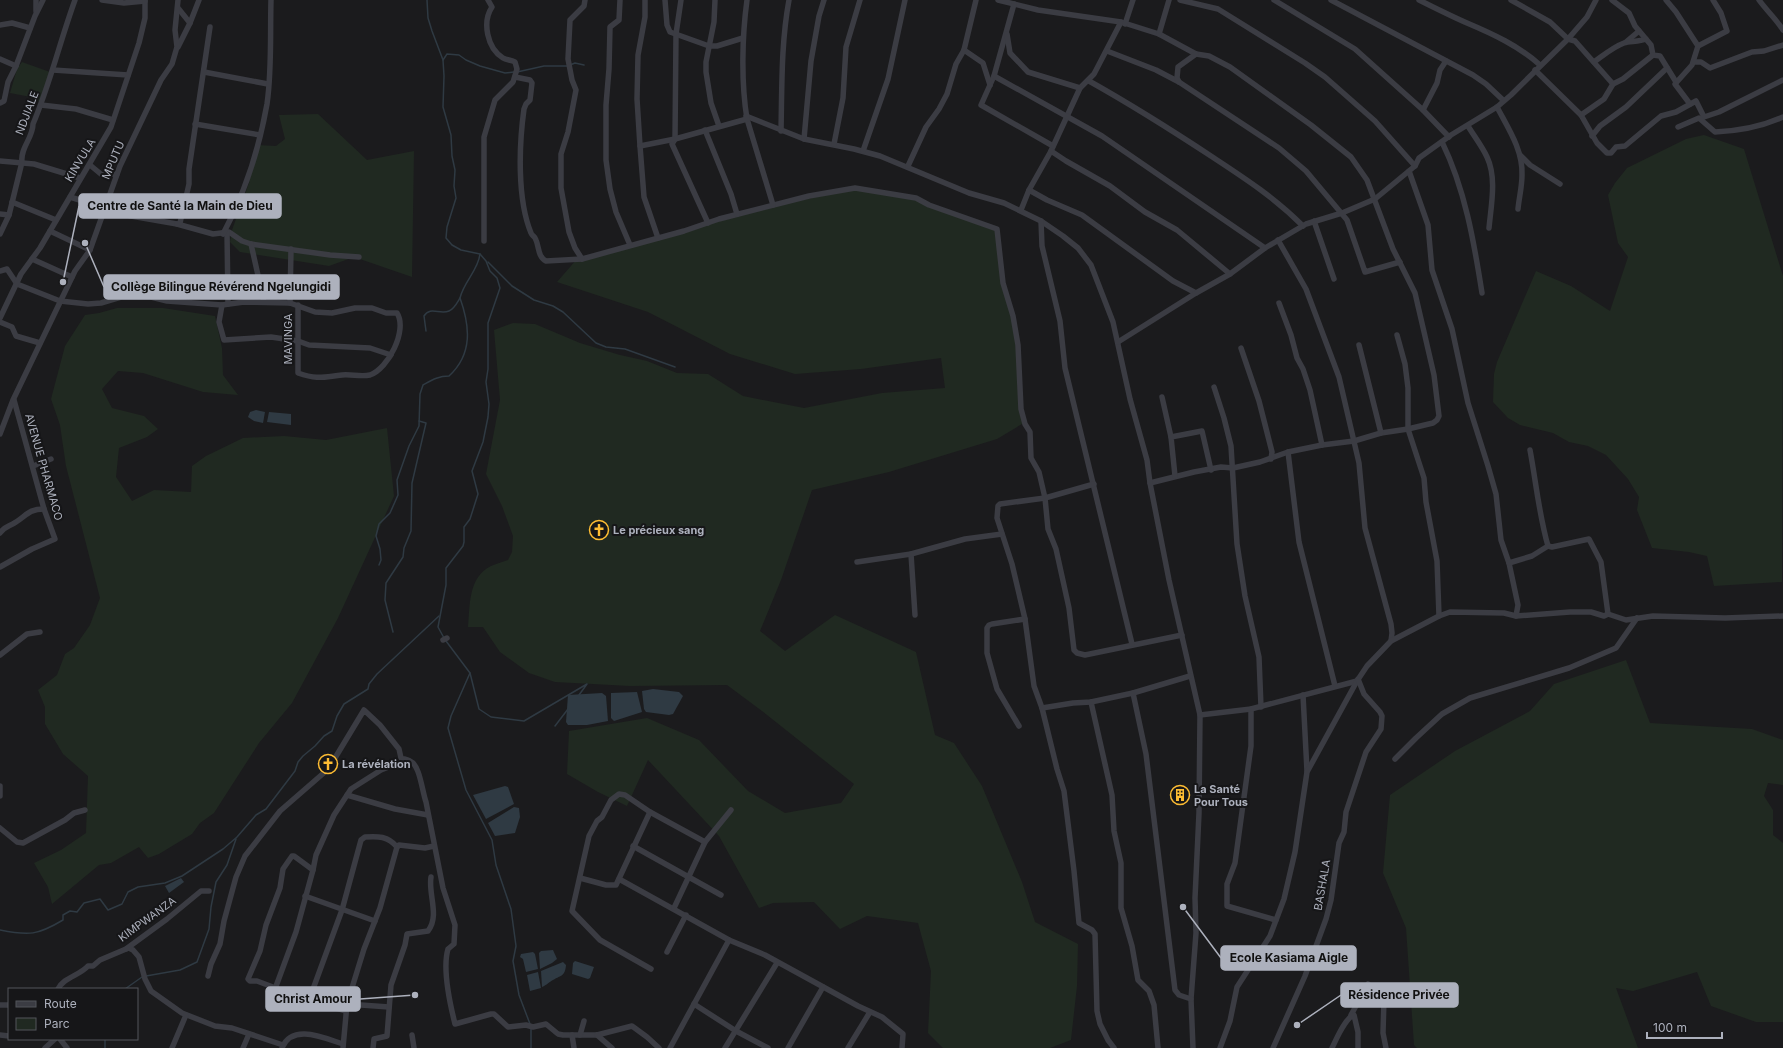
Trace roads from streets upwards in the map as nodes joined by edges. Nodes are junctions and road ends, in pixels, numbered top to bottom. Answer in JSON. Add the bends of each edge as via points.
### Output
{"nodes":[{"id":1,"x":36,"y":0,"type":"edge"},
{"id":2,"x":43,"y":0,"type":"edge"},
{"id":3,"x":75,"y":0,"type":"edge"},
{"id":4,"x":102,"y":0,"type":"edge"},
{"id":5,"x":178,"y":0,"type":"edge"},
{"id":6,"x":199,"y":0,"type":"edge"},
{"id":7,"x":271,"y":0,"type":"edge"},
{"id":8,"x":488,"y":0,"type":"edge"},
{"id":9,"x":585,"y":0,"type":"edge"},
{"id":10,"x":620,"y":0,"type":"edge"},
{"id":11,"x":645,"y":0,"type":"edge"},
{"id":12,"x":665,"y":0,"type":"edge"},
{"id":13,"x":681,"y":0,"type":"edge"},
{"id":14,"x":714,"y":0,"type":"edge"},
{"id":15,"x":747,"y":0,"type":"edge"},
{"id":16,"x":789,"y":0,"type":"edge"},
{"id":17,"x":824,"y":0,"type":"edge"},
{"id":18,"x":860,"y":0,"type":"edge"},
{"id":19,"x":905,"y":0,"type":"edge"},
{"id":20,"x":976,"y":0,"type":"edge"},
{"id":21,"x":998,"y":0,"type":"edge"},
{"id":22,"x":1133,"y":0,"type":"edge"},
{"id":23,"x":1169,"y":0,"type":"edge"},
{"id":24,"x":1180,"y":0,"type":"edge"},
{"id":25,"x":1274,"y":0,"type":"edge"},
{"id":26,"x":1331,"y":0,"type":"edge"},
{"id":27,"x":1419,"y":0,"type":"edge"},
{"id":28,"x":1511,"y":0,"type":"edge"},
{"id":29,"x":1596,"y":0,"type":"edge"},
{"id":30,"x":1612,"y":0,"type":"edge"},
{"id":31,"x":1666,"y":0,"type":"edge"},
{"id":32,"x":1713,"y":0,"type":"edge"},
{"id":33,"x":1760,"y":0,"type":"edge"},
{"id":34,"x":145,"y":1,"type":"edge"},
{"id":35,"x":1014,"y":4,"type":"junction"},
{"id":36,"x":178,"y":8,"type":"junction"},
{"id":37,"x":35,"y":16,"type":"junction"},
{"id":38,"x":190,"y":22,"type":"junction"},
{"id":39,"x":1123,"y":23,"type":"junction"},
{"id":40,"x":0,"y":25,"type":"edge"},
{"id":41,"x":210,"y":27,"type":"dead end"},
{"id":42,"x":30,"y":28,"type":"junction"},
{"id":43,"x":1783,"y":30,"type":"edge"},
{"id":44,"x":1007,"y":31,"type":"junction"},
{"id":45,"x":1639,"y":31,"type":"junction"},
{"id":46,"x":676,"y":34,"type":"junction"},
{"id":47,"x":1159,"y":34,"type":"junction"},
{"id":48,"x":743,"y":38,"type":"junction"},
{"id":49,"x":1568,"y":39,"type":"junction"},
{"id":50,"x":1646,"y":39,"type":"junction"},
{"id":51,"x":1626,"y":42,"type":"junction"},
{"id":52,"x":1783,"y":45,"type":"edge"},
{"id":53,"x":709,"y":46,"type":"junction"},
{"id":54,"x":1698,"y":46,"type":"junction"},
{"id":55,"x":178,"y":47,"type":"junction"},
{"id":56,"x":964,"y":50,"type":"junction"},
{"id":57,"x":1108,"y":51,"type":"junction"},
{"id":58,"x":1196,"y":54,"type":"junction"},
{"id":59,"x":1654,"y":55,"type":"junction"},
{"id":60,"x":0,"y":59,"type":"edge"},
{"id":61,"x":1446,"y":61,"type":"junction"},
{"id":62,"x":1594,"y":62,"type":"junction"},
{"id":63,"x":1694,"y":62,"type":"junction"},
{"id":64,"x":1540,"y":65,"type":"junction"},
{"id":65,"x":16,"y":66,"type":"junction"},
{"id":66,"x":1667,"y":68,"type":"junction"},
{"id":67,"x":52,"y":70,"type":"junction"},
{"id":68,"x":1535,"y":70,"type":"junction"},
{"id":69,"x":204,"y":72,"type":"junction"},
{"id":70,"x":515,"y":73,"type":"junction"},
{"id":71,"x":128,"y":75,"type":"junction"},
{"id":72,"x":994,"y":76,"type":"junction"},
{"id":73,"x":1089,"y":80,"type":"junction"},
{"id":74,"x":1783,"y":80,"type":"edge"},
{"id":75,"x":1179,"y":82,"type":"junction"},
{"id":76,"x":1676,"y":82,"type":"junction"},
{"id":77,"x":268,"y":84,"type":"junction"},
{"id":78,"x":1613,"y":84,"type":"junction"},
{"id":79,"x":990,"y":85,"type":"junction"},
{"id":80,"x":1080,"y":88,"type":"junction"},
{"id":81,"x":1503,"y":100,"type":"junction"},
{"id":82,"x":0,"y":102,"type":"edge"},
{"id":83,"x":1690,"y":104,"type":"junction"},
{"id":84,"x":41,"y":105,"type":"junction"},
{"id":85,"x":1497,"y":107,"type":"junction"},
{"id":86,"x":1423,"y":110,"type":"junction"},
{"id":87,"x":1580,"y":115,"type":"junction"},
{"id":88,"x":1067,"y":116,"type":"junction"},
{"id":89,"x":747,"y":117,"type":"junction"},
{"id":90,"x":1783,"y":117,"type":"edge"},
{"id":91,"x":1702,"y":118,"type":"junction"},
{"id":92,"x":113,"y":120,"type":"junction"},
{"id":93,"x":195,"y":124,"type":"junction"},
{"id":94,"x":719,"y":126,"type":"junction"},
{"id":95,"x":1468,"y":126,"type":"junction"},
{"id":96,"x":1678,"y":128,"type":"dead end"},
{"id":97,"x":705,"y":130,"type":"junction"},
{"id":98,"x":781,"y":131,"type":"junction"},
{"id":99,"x":260,"y":135,"type":"junction"},
{"id":100,"x":1592,"y":136,"type":"junction"},
{"id":101,"x":1449,"y":137,"type":"junction"},
{"id":102,"x":675,"y":139,"type":"junction"},
{"id":103,"x":804,"y":139,"type":"junction"},
{"id":104,"x":1442,"y":142,"type":"junction"},
{"id":105,"x":834,"y":144,"type":"junction"},
{"id":106,"x":640,"y":146,"type":"junction"},
{"id":107,"x":1052,"y":148,"type":"junction"},
{"id":108,"x":1517,"y":148,"type":"junction"},
{"id":109,"x":863,"y":151,"type":"junction"},
{"id":110,"x":0,"y":161,"type":"edge"},
{"id":111,"x":22,"y":162,"type":"junction"},
{"id":112,"x":90,"y":165,"type":"junction"},
{"id":113,"x":908,"y":166,"type":"junction"},
{"id":114,"x":1415,"y":166,"type":"junction"},
{"id":115,"x":1409,"y":171,"type":"junction"},
{"id":116,"x":117,"y":174,"type":"junction"},
{"id":117,"x":80,"y":178,"type":"junction"},
{"id":118,"x":1560,"y":184,"type":"dead end"},
{"id":119,"x":1029,"y":190,"type":"junction"},
{"id":120,"x":70,"y":196,"type":"junction"},
{"id":121,"x":1375,"y":199,"type":"junction"},
{"id":122,"x":12,"y":202,"type":"junction"},
{"id":123,"x":773,"y":205,"type":"junction"},
{"id":124,"x":105,"y":207,"type":"junction"},
{"id":125,"x":1518,"y":209,"type":"dead end"},
{"id":126,"x":1020,"y":210,"type":"junction"},
{"id":127,"x":1342,"y":213,"type":"junction"},
{"id":128,"x":0,"y":214,"type":"edge"},
{"id":129,"x":737,"y":214,"type":"junction"},
{"id":130,"x":9,"y":215,"type":"junction"},
{"id":131,"x":56,"y":220,"type":"junction"},
{"id":132,"x":1041,"y":221,"type":"junction"},
{"id":133,"x":1314,"y":221,"type":"junction"},
{"id":134,"x":708,"y":223,"type":"junction"},
{"id":135,"x":177,"y":224,"type":"junction"},
{"id":136,"x":1303,"y":226,"type":"junction"},
{"id":137,"x":1489,"y":228,"type":"dead end"},
{"id":138,"x":50,"y":230,"type":"junction"},
{"id":139,"x":225,"y":233,"type":"junction"},
{"id":140,"x":0,"y":234,"type":"edge"},
{"id":141,"x":658,"y":238,"type":"junction"},
{"id":142,"x":1278,"y":240,"type":"junction"},
{"id":143,"x":484,"y":241,"type":"dead end"},
{"id":144,"x":251,"y":244,"type":"junction"},
{"id":145,"x":630,"y":245,"type":"junction"},
{"id":146,"x":1265,"y":248,"type":"junction"},
{"id":147,"x":291,"y":249,"type":"junction"},
{"id":148,"x":90,"y":250,"type":"junction"},
{"id":149,"x":360,"y":257,"type":"dead end"},
{"id":150,"x":32,"y":259,"type":"junction"},
{"id":151,"x":582,"y":259,"type":"junction"},
{"id":152,"x":1400,"y":262,"type":"junction"},
{"id":153,"x":0,"y":271,"type":"edge"},
{"id":154,"x":1230,"y":274,"type":"junction"},
{"id":155,"x":72,"y":277,"type":"junction"},
{"id":156,"x":1334,"y":279,"type":"dead end"},
{"id":157,"x":17,"y":284,"type":"junction"},
{"id":158,"x":1196,"y":293,"type":"junction"},
{"id":159,"x":1482,"y":293,"type":"dead end"},
{"id":160,"x":60,"y":301,"type":"junction"},
{"id":161,"x":264,"y":302,"type":"junction"},
{"id":162,"x":290,"y":303,"type":"junction"},
{"id":163,"x":1279,"y":303,"type":"dead end"},
{"id":164,"x":225,"y":305,"type":"junction"},
{"id":165,"x":300,"y":306,"type":"junction"},
{"id":166,"x":0,"y":318,"type":"edge"},
{"id":167,"x":0,"y":322,"type":"edge"},
{"id":168,"x":1397,"y":335,"type":"dead end"},
{"id":169,"x":298,"y":341,"type":"junction"},
{"id":170,"x":1118,"y":342,"type":"junction"},
{"id":171,"x":40,"y":343,"type":"junction"},
{"id":172,"x":1359,"y":345,"type":"dead end"},
{"id":173,"x":1240,"y":348,"type":"dead end"},
{"id":174,"x":391,"y":355,"type":"junction"},
{"id":175,"x":1214,"y":387,"type":"dead end"},
{"id":176,"x":1162,"y":397,"type":"dead end"},
{"id":177,"x":14,"y":400,"type":"junction"},
{"id":178,"x":1408,"y":429,"type":"junction"},
{"id":179,"x":1381,"y":433,"type":"junction"},
{"id":180,"x":0,"y":434,"type":"edge"},
{"id":181,"x":1171,"y":437,"type":"junction"},
{"id":182,"x":1354,"y":441,"type":"junction"},
{"id":183,"x":1322,"y":445,"type":"junction"},
{"id":184,"x":1530,"y":450,"type":"dead end"},
{"id":185,"x":1288,"y":452,"type":"junction"},
{"id":186,"x":51,"y":459,"type":"dead end"},
{"id":187,"x":1271,"y":459,"type":"junction"},
{"id":188,"x":33,"y":466,"type":"junction"},
{"id":189,"x":1233,"y":468,"type":"junction"},
{"id":190,"x":1211,"y":470,"type":"junction"},
{"id":191,"x":1175,"y":476,"type":"junction"},
{"id":192,"x":1150,"y":483,"type":"junction"},
{"id":193,"x":1094,"y":484,"type":"junction"},
{"id":194,"x":1045,"y":498,"type":"junction"},
{"id":195,"x":44,"y":509,"type":"junction"},
{"id":196,"x":0,"y":533,"type":"edge"},
{"id":197,"x":1002,"y":534,"type":"junction"},
{"id":198,"x":1548,"y":546,"type":"junction"},
{"id":199,"x":911,"y":554,"type":"junction"},
{"id":200,"x":857,"y":562,"type":"dead end"},
{"id":201,"x":1509,"y":564,"type":"junction"},
{"id":202,"x":1,"y":565,"type":"edge"},
{"id":203,"x":915,"y":614,"type":"dead end"},
{"id":204,"x":1608,"y":614,"type":"junction"},
{"id":205,"x":1439,"y":616,"type":"junction"},
{"id":206,"x":1516,"y":616,"type":"junction"},
{"id":207,"x":1783,"y":616,"type":"edge"},
{"id":208,"x":1637,"y":618,"type":"junction"},
{"id":209,"x":1025,"y":619,"type":"junction"},
{"id":210,"x":40,"y":632,"type":"dead end"},
{"id":211,"x":1182,"y":635,"type":"junction"},
{"id":212,"x":1391,"y":641,"type":"junction"},
{"id":213,"x":1132,"y":644,"type":"junction"},
{"id":214,"x":0,"y":656,"type":"edge"},
{"id":215,"x":1190,"y":676,"type":"junction"},
{"id":216,"x":1358,"y":680,"type":"junction"},
{"id":217,"x":1335,"y":686,"type":"junction"},
{"id":218,"x":1132,"y":693,"type":"junction"},
{"id":219,"x":1303,"y":695,"type":"junction"},
{"id":220,"x":1091,"y":702,"type":"junction"},
{"id":221,"x":1261,"y":707,"type":"junction"},
{"id":222,"x":1042,"y":708,"type":"junction"},
{"id":223,"x":1251,"y":710,"type":"junction"},
{"id":224,"x":1200,"y":714,"type":"junction"},
{"id":225,"x":1020,"y":726,"type":"dead end"},
{"id":226,"x":1395,"y":759,"type":"dead end"},
{"id":227,"x":406,"y":760,"type":"junction"},
{"id":228,"x":1307,"y":772,"type":"junction"},
{"id":229,"x":0,"y":786,"type":"edge"},
{"id":230,"x":347,"y":795,"type":"junction"},
{"id":231,"x":0,"y":796,"type":"edge"},
{"id":232,"x":85,"y":810,"type":"dead end"},
{"id":233,"x":731,"y":810,"type":"dead end"},
{"id":234,"x":650,"y":812,"type":"junction"},
{"id":235,"x":428,"y":815,"type":"junction"},
{"id":236,"x":0,"y":828,"type":"edge"},
{"id":237,"x":705,"y":842,"type":"junction"},
{"id":238,"x":397,"y":846,"type":"junction"},
{"id":239,"x":434,"y":846,"type":"junction"},
{"id":240,"x":634,"y":846,"type":"junction"},
{"id":241,"x":313,"y":870,"type":"junction"},
{"id":242,"x":431,"y":877,"type":"dead end"},
{"id":243,"x":580,"y":878,"type":"junction"},
{"id":244,"x":688,"y":878,"type":"junction"},
{"id":245,"x":619,"y":879,"type":"junction"},
{"id":246,"x":209,"y":891,"type":"dead end"},
{"id":247,"x":721,"y":895,"type":"dead end"},
{"id":248,"x":305,"y":896,"type":"junction"},
{"id":249,"x":674,"y":908,"type":"junction"},
{"id":250,"x":342,"y":910,"type":"junction"},
{"id":251,"x":686,"y":915,"type":"junction"},
{"id":252,"x":1276,"y":920,"type":"junction"},
{"id":253,"x":375,"y":921,"type":"junction"},
{"id":254,"x":730,"y":940,"type":"junction"},
{"id":255,"x":126,"y":949,"type":"junction"},
{"id":256,"x":667,"y":952,"type":"dead end"},
{"id":257,"x":777,"y":963,"type":"junction"},
{"id":258,"x":651,"y":969,"type":"dead end"},
{"id":259,"x":208,"y":976,"type":"dead end"},
{"id":260,"x":1368,"y":984,"type":"dead end"},
{"id":261,"x":823,"y":987,"type":"junction"},
{"id":262,"x":59,"y":988,"type":"edge"},
{"id":263,"x":275,"y":988,"type":"junction"},
{"id":264,"x":1191,"y":999,"type":"junction"},
{"id":265,"x":1384,"y":999,"type":"dead end"},
{"id":266,"x":309,"y":1000,"type":"junction"},
{"id":267,"x":347,"y":1004,"type":"junction"},
{"id":268,"x":694,"y":1004,"type":"junction"},
{"id":269,"x":389,"y":1007,"type":"junction"},
{"id":270,"x":345,"y":1011,"type":"junction"},
{"id":271,"x":870,"y":1012,"type":"junction"},
{"id":272,"x":186,"y":1015,"type":"junction"},
{"id":273,"x":1351,"y":1015,"type":"junction"},
{"id":274,"x":584,"y":1021,"type":"dead end"},
{"id":275,"x":736,"y":1031,"type":"junction"},
{"id":276,"x":249,"y":1034,"type":"junction"},
{"id":277,"x":412,"y":1035,"type":"dead end"},
{"id":278,"x":572,"y":1035,"type":"junction"},
{"id":279,"x":580,"y":1035,"type":"junction"},
{"id":280,"x":597,"y":1035,"type":"junction"},
{"id":281,"x":54,"y":1040,"type":"edge"},
{"id":282,"x":61,"y":1040,"type":"edge"},
{"id":283,"x":343,"y":1046,"type":"edge"},
{"id":284,"x":283,"y":1047,"type":"edge"},
{"id":285,"x":610,"y":1047,"type":"edge"},
{"id":286,"x":45,"y":1048,"type":"edge"},
{"id":287,"x":67,"y":1048,"type":"edge"},
{"id":288,"x":172,"y":1048,"type":"edge"},
{"id":289,"x":243,"y":1048,"type":"edge"},
{"id":290,"x":373,"y":1048,"type":"edge"},
{"id":291,"x":414,"y":1048,"type":"edge"},
{"id":292,"x":574,"y":1048,"type":"edge"},
{"id":293,"x":659,"y":1048,"type":"edge"},
{"id":294,"x":670,"y":1048,"type":"edge"},
{"id":295,"x":725,"y":1048,"type":"edge"},
{"id":296,"x":768,"y":1048,"type":"edge"},
{"id":297,"x":788,"y":1048,"type":"edge"},
{"id":298,"x":848,"y":1048,"type":"edge"},
{"id":299,"x":902,"y":1048,"type":"edge"},
{"id":300,"x":1114,"y":1048,"type":"edge"},
{"id":301,"x":1158,"y":1048,"type":"edge"},
{"id":302,"x":1193,"y":1048,"type":"edge"},
{"id":303,"x":1220,"y":1048,"type":"edge"},
{"id":304,"x":1273,"y":1048,"type":"edge"},
{"id":305,"x":1332,"y":1048,"type":"edge"},
{"id":306,"x":1358,"y":1048,"type":"edge"},
{"id":307,"x":1386,"y":1048,"type":"edge"}],
"edges":[{"from":1,"to":37,"type":"street"},
{"from":2,"to":37,"type":"street"},
{"from":3,"to":67,"type":"street","name":"NDJIALE"},
{"from":4,"to":34,"type":"street","via":[[124,3]]},
{"from":5,"to":36,"type":"street","name":"MPUTU"},
{"from":6,"to":38,"type":"street"},
{"from":7,"to":77,"type":"street"},
{"from":8,"to":70,"type":"street","via":[[492,7],[488,14],[489,42],[503,58],[515,62]]},
{"from":9,"to":151,"type":"street","via":[[584,6],[570,20],[569,66],[576,90],[561,154],[561,188],[569,232]]},
{"from":10,"to":145,"type":"street","via":[[619,20],[610,27],[606,160],[616,212]]},
{"from":11,"to":106,"type":"street","via":[[645,17],[638,55]]},
{"from":12,"to":46,"type":"street","via":[[668,29]]},
{"from":13,"to":46,"type":"street"},
{"from":14,"to":53,"type":"street","via":[[714,22]]},
{"from":15,"to":48,"type":"street"},
{"from":16,"to":98,"type":"street","via":[[784,22]]},
{"from":17,"to":103,"type":"street","via":[[811,61]]},
{"from":18,"to":105,"type":"street","via":[[846,47],[843,98]]},
{"from":19,"to":109,"type":"street","via":[[888,79]]},
{"from":20,"to":56,"type":"street"},
{"from":21,"to":35,"type":"street"},
{"from":22,"to":39,"type":"street"},
{"from":23,"to":47,"type":"street"},
{"from":24,"to":114,"type":"street","via":[[1218,9],[1325,77],[1375,121]]},
{"from":25,"to":86,"type":"street","via":[[1354,49]]},
{"from":26,"to":61,"type":"street"},
{"from":27,"to":64,"type":"street","via":[[1486,30],[1529,55]]},
{"from":28,"to":49,"type":"street","via":[[1550,22]]},
{"from":29,"to":49,"type":"street","via":[[1587,17]]},
{"from":30,"to":45,"type":"street","via":[[1629,13]]},
{"from":31,"to":54,"type":"street"},
{"from":32,"to":54,"type":"street","via":[[1727,31]]},
{"from":33,"to":43,"type":"street"},
{"from":34,"to":71,"type":"street","name":"KINVULA","via":[[145,18]]},
{"from":35,"to":39,"type":"street"},
{"from":35,"to":44,"type":"street"},
{"from":36,"to":38,"type":"street"},
{"from":36,"to":55,"type":"street","name":"MPUTU","via":[[175,30]]},
{"from":37,"to":42,"type":"street"},
{"from":38,"to":55,"type":"street"},
{"from":39,"to":47,"type":"street"},
{"from":39,"to":57,"type":"street"},
{"from":40,"to":42,"type":"street","via":[[12,23]]},
{"from":41,"to":69,"type":"street"},
{"from":42,"to":65,"type":"street"},
{"from":44,"to":72,"type":"street"},
{"from":44,"to":80,"type":"street","via":[[1010,53],[1028,72]]},
{"from":45,"to":50,"type":"street"},
{"from":45,"to":51,"type":"street"},
{"from":46,"to":53,"type":"street"},
{"from":46,"to":102,"type":"street"},
{"from":47,"to":58,"type":"street"},
{"from":48,"to":53,"type":"street"},
{"from":48,"to":89,"type":"street","via":[[743,80]]},
{"from":49,"to":62,"type":"street","via":[[1575,41]]},
{"from":49,"to":64,"type":"street"},
{"from":50,"to":51,"type":"street"},
{"from":50,"to":59,"type":"street"},
{"from":51,"to":62,"type":"street","via":[[1612,48]]},
{"from":52,"to":63,"type":"street","via":[[1752,52],[1710,68],[1701,62]]},
{"from":53,"to":94,"type":"street","via":[[706,72]]},
{"from":54,"to":63,"type":"street"},
{"from":55,"to":116,"type":"street","name":"MPUTU","via":[[170,69],[161,80]]},
{"from":56,"to":79,"type":"street","via":[[983,63]]},
{"from":56,"to":113,"type":"street","via":[[956,64],[947,94],[923,134]]},
{"from":57,"to":73,"type":"street"},
{"from":57,"to":75,"type":"street"},
{"from":58,"to":75,"type":"street","via":[[1178,67]]},
{"from":58,"to":121,"type":"street","via":[[1209,56],[1230,68],[1328,138],[1360,168]]},
{"from":59,"to":66,"type":"street","via":[[1660,56]]},
{"from":59,"to":78,"type":"street"},
{"from":60,"to":65,"type":"street"},
{"from":61,"to":81,"type":"street","via":[[1480,80]]},
{"from":61,"to":86,"type":"street"},
{"from":62,"to":78,"type":"street"},
{"from":63,"to":76,"type":"street"},
{"from":64,"to":68,"type":"street"},
{"from":65,"to":82,"type":"street","via":[[7,84],[4,101]]},
{"from":66,"to":76,"type":"street"},
{"from":66,"to":100,"type":"street","via":[[1626,107],[1600,126]]},
{"from":67,"to":71,"type":"street"},
{"from":67,"to":84,"type":"street","name":"NDJIALE"},
{"from":68,"to":81,"type":"street"},
{"from":68,"to":87,"type":"street"},
{"from":69,"to":77,"type":"street"},
{"from":69,"to":93,"type":"street"},
{"from":70,"to":143,"type":"street","via":[[512,83],[495,100],[484,137]]},
{"from":70,"to":151,"type":"street","via":[[532,83],[530,100],[524,109],[520,148],[522,199],[531,235],[536,239],[544,260]]},
{"from":71,"to":92,"type":"street","name":"KINVULA"},
{"from":72,"to":79,"type":"street"},
{"from":72,"to":88,"type":"street"},
{"from":73,"to":80,"type":"street"},
{"from":73,"to":136,"type":"street","via":[[1262,189],[1284,206]]},
{"from":74,"to":91,"type":"street"},
{"from":75,"to":127,"type":"street","via":[[1279,148],[1306,171]]},
{"from":76,"to":83,"type":"street"},
{"from":77,"to":99,"type":"street"},
{"from":78,"to":87,"type":"street","via":[[1604,99]]},
{"from":79,"to":107,"type":"street","via":[[982,107],[1002,116]]},
{"from":80,"to":88,"type":"street"},
{"from":81,"to":85,"type":"street"},
{"from":83,"to":91,"type":"street","via":[[1696,101]]},
{"from":83,"to":100,"type":"street","via":[[1676,112],[1661,116],[1625,146],[1616,147],[1610,153],[1607,153]]},
{"from":84,"to":92,"type":"street","via":[[76,109]]},
{"from":84,"to":111,"type":"street","name":"NDJIALE","via":[[33,124],[33,131],[22,153]]},
{"from":85,"to":95,"type":"street"},
{"from":85,"to":108,"type":"street","via":[[1513,135]]},
{"from":86,"to":101,"type":"street"},
{"from":87,"to":100,"type":"street"},
{"from":88,"to":107,"type":"street"},
{"from":88,"to":146,"type":"street","via":[[1102,136]]},
{"from":89,"to":94,"type":"street"},
{"from":89,"to":98,"type":"street"},
{"from":89,"to":123,"type":"street"},
{"from":90,"to":91,"type":"street","via":[[1737,131],[1715,132]]},
{"from":91,"to":96,"type":"street"},
{"from":92,"to":112,"type":"street","name":"KINVULA"},
{"from":93,"to":99,"type":"street"},
{"from":93,"to":135,"type":"street","via":[[189,184],[180,223]]},
{"from":94,"to":97,"type":"street"},
{"from":95,"to":101,"type":"street"},
{"from":95,"to":137,"type":"street","via":[[1488,159],[1492,190]]},
{"from":97,"to":102,"type":"street"},
{"from":97,"to":129,"type":"street"},
{"from":98,"to":103,"type":"street"},
{"from":99,"to":139,"type":"street","via":[[247,183]]},
{"from":101,"to":104,"type":"street"},
{"from":102,"to":106,"type":"street"},
{"from":102,"to":134,"type":"street","via":[[672,144]]},
{"from":103,"to":105,"type":"street"},
{"from":104,"to":114,"type":"street","via":[[1419,158]]},
{"from":104,"to":159,"type":"street","via":[[1469,222]]},
{"from":105,"to":109,"type":"street"},
{"from":106,"to":141,"type":"street","via":[[644,197]]},
{"from":107,"to":119,"type":"street"},
{"from":107,"to":154,"type":"street","via":[[1066,161],[1177,230]]},
{"from":108,"to":118,"type":"street","via":[[1521,157]]},
{"from":108,"to":125,"type":"street","via":[[1522,164]]},
{"from":109,"to":113,"type":"street"},
{"from":110,"to":111,"type":"street"},
{"from":111,"to":117,"type":"street"},
{"from":111,"to":122,"type":"street","name":"NDJIALE"},
{"from":112,"to":116,"type":"street","via":[[102,175]]},
{"from":112,"to":117,"type":"street","name":"KINVULA"},
{"from":113,"to":126,"type":"street","via":[[969,193]]},
{"from":114,"to":115,"type":"street"},
{"from":115,"to":121,"type":"street"},
{"from":115,"to":201,"type":"street","via":[[1428,225],[1432,270],[1452,329],[1468,403],[1496,494],[1501,540]]},
{"from":116,"to":124,"type":"street","name":"MPUTU"},
{"from":117,"to":120,"type":"street","name":"KINVULA"},
{"from":119,"to":126,"type":"street"},
{"from":119,"to":158,"type":"street","via":[[1082,215],[1173,281]]},
{"from":120,"to":124,"type":"street"},
{"from":120,"to":131,"type":"street","name":"KINVULA"},
{"from":121,"to":127,"type":"street"},
{"from":121,"to":152,"type":"street"},
{"from":122,"to":130,"type":"street","name":"NDJIALE"},
{"from":122,"to":131,"type":"street"},
{"from":123,"to":129,"type":"street"},
{"from":123,"to":194,"type":"street","via":[[860,188],[916,198],[997,229],[1004,283],[1018,345],[1021,408],[1030,432],[1031,458]]},
{"from":124,"to":135,"type":"street","via":[[131,216]]},
{"from":124,"to":148,"type":"street","name":"MPUTU"},
{"from":126,"to":132,"type":"street"},
{"from":127,"to":133,"type":"street"},
{"from":127,"to":152,"type":"street","via":[[1365,272]]},
{"from":128,"to":130,"type":"street"},
{"from":129,"to":134,"type":"street"},
{"from":130,"to":140,"type":"street","name":"NDJIALE"},
{"from":131,"to":138,"type":"street","name":"KINVULA"},
{"from":132,"to":170,"type":"street","via":[[1078,248],[1091,265]]},
{"from":132,"to":193,"type":"street","via":[[1042,246],[1060,321],[1065,368]]},
{"from":133,"to":136,"type":"street"},
{"from":133,"to":156,"type":"street"},
{"from":134,"to":141,"type":"street"},
{"from":135,"to":139,"type":"street","via":[[213,234]]},
{"from":136,"to":142,"type":"street"},
{"from":138,"to":148,"type":"street"},
{"from":138,"to":150,"type":"street","name":"KINVULA"},
{"from":139,"to":144,"type":"street"},
{"from":139,"to":164,"type":"street"},
{"from":141,"to":145,"type":"street"},
{"from":142,"to":146,"type":"street"},
{"from":142,"to":182,"type":"street","via":[[1306,289],[1339,377]]},
{"from":144,"to":147,"type":"street"},
{"from":144,"to":161,"type":"street"},
{"from":145,"to":151,"type":"street"},
{"from":146,"to":154,"type":"street"},
{"from":147,"to":149,"type":"street","via":[[330,256]]},
{"from":147,"to":162,"type":"street"},
{"from":148,"to":155,"type":"street","name":"MPUTU"},
{"from":150,"to":155,"type":"street"},
{"from":150,"to":157,"type":"street","name":"KINVULA"},
{"from":152,"to":178,"type":"street","via":[[1418,306],[1434,375],[1439,416],[1433,423]]},
{"from":153,"to":157,"type":"street","via":[[8,270]]},
{"from":154,"to":158,"type":"street"},
{"from":155,"to":160,"type":"street","name":"MPUTU"},
{"from":157,"to":160,"type":"street"},
{"from":157,"to":166,"type":"street","name":"KINVULA"},
{"from":158,"to":170,"type":"street"},
{"from":160,"to":164,"type":"street","via":[[88,304],[122,297],[140,297]]},
{"from":160,"to":171,"type":"street","name":"MPUTU"},
{"from":161,"to":162,"type":"street"},
{"from":161,"to":164,"type":"street"},
{"from":162,"to":165,"type":"street"},
{"from":163,"to":183,"type":"street","via":[[1310,390]]},
{"from":164,"to":169,"type":"street","via":[[219,322],[224,340],[271,337]]},
{"from":165,"to":169,"type":"street","name":"MAVINGA"},
{"from":165,"to":174,"type":"street","via":[[315,312],[332,313],[354,308],[372,308],[398,314],[398,340]]},
{"from":167,"to":171,"type":"street","via":[[12,326],[16,336]]},
{"from":168,"to":178,"type":"street","via":[[1408,388]]},
{"from":169,"to":174,"type":"street","via":[[309,345],[370,348]]},
{"from":169,"to":174,"type":"street","name":"MAVINGA","via":[[298,373],[315,378],[370,374],[381,367]]},
{"from":170,"to":192,"type":"street","via":[[1147,460]]},
{"from":171,"to":177,"type":"street","name":"MPUTU"},
{"from":172,"to":179,"type":"street"},
{"from":173,"to":187,"type":"street","via":[[1259,402],[1272,452]]},
{"from":175,"to":189,"type":"street","via":[[1231,446]]},
{"from":176,"to":181,"type":"street"},
{"from":177,"to":180,"type":"street","name":"MPUTU"},
{"from":177,"to":188,"type":"street","name":"AVENUE PHARMACO"},
{"from":178,"to":179,"type":"street"},
{"from":178,"to":205,"type":"street","via":[[1424,478],[1437,561]]},
{"from":179,"to":182,"type":"street"},
{"from":181,"to":190,"type":"street","via":[[1202,431]]},
{"from":181,"to":191,"type":"street"},
{"from":182,"to":183,"type":"street"},
{"from":182,"to":212,"type":"street","via":[[1359,463],[1364,521],[1391,624]]},
{"from":183,"to":185,"type":"street"},
{"from":184,"to":198,"type":"street","via":[[1542,526]]},
{"from":185,"to":187,"type":"street"},
{"from":185,"to":217,"type":"street","via":[[1299,542]]},
{"from":186,"to":188,"type":"street"},
{"from":187,"to":189,"type":"street"},
{"from":188,"to":195,"type":"street","name":"AVENUE PHARMACO"},
{"from":189,"to":190,"type":"street","via":[[1221,467]]},
{"from":189,"to":221,"type":"street","via":[[1237,544],[1245,596],[1259,657]]},
{"from":190,"to":191,"type":"street"},
{"from":191,"to":192,"type":"street"},
{"from":192,"to":211,"type":"street"},
{"from":193,"to":194,"type":"street"},
{"from":193,"to":213,"type":"street"},
{"from":194,"to":197,"type":"street","via":[[1000,504],[997,518]]},
{"from":194,"to":213,"type":"street","via":[[1048,529],[1056,549],[1069,608],[1074,650],[1085,655]]},
{"from":195,"to":196,"type":"street","via":[[26,513],[15,523],[4,527]]},
{"from":195,"to":202,"type":"street","name":"AVENUE PHARMACO","via":[[55,539]]},
{"from":197,"to":199,"type":"street","via":[[965,539]]},
{"from":197,"to":209,"type":"street"},
{"from":198,"to":201,"type":"street","via":[[1532,556]]},
{"from":198,"to":204,"type":"street","via":[[1590,539],[1601,562]]},
{"from":199,"to":200,"type":"street"},
{"from":199,"to":203,"type":"street"},
{"from":201,"to":206,"type":"street","via":[[1518,605]]},
{"from":204,"to":206,"type":"street","via":[[1604,616],[1591,612],[1570,612]]},
{"from":204,"to":208,"type":"street","via":[[1626,620]]},
{"from":205,"to":206,"type":"street","via":[[1450,612],[1468,611]]},
{"from":205,"to":212,"type":"street"},
{"from":207,"to":208,"type":"street"},
{"from":208,"to":226,"type":"street","via":[[1616,648],[1569,668],[1470,698],[1442,714]]},
{"from":209,"to":222,"type":"street","via":[[1034,686]]},
{"from":209,"to":225,"type":"street","via":[[992,624],[987,628],[987,654],[995,683]]},
{"from":210,"to":214,"type":"street","via":[[27,634]]},
{"from":211,"to":213,"type":"street"},
{"from":211,"to":215,"type":"street"},
{"from":212,"to":216,"type":"street","via":[[1367,666]]},
{"from":215,"to":218,"type":"street"},
{"from":215,"to":224,"type":"street"},
{"from":216,"to":217,"type":"street"},
{"from":216,"to":228,"type":"street"},
{"from":216,"to":304,"type":"street","name":"BASHALA","via":[[1364,694],[1380,712],[1382,725],[1379,735],[1363,760],[1346,812],[1326,919],[1305,976]]},
{"from":217,"to":219,"type":"street"},
{"from":218,"to":220,"type":"street"},
{"from":218,"to":264,"type":"street","via":[[1146,754],[1175,990],[1179,995]]},
{"from":219,"to":221,"type":"street"},
{"from":219,"to":228,"type":"street"},
{"from":220,"to":222,"type":"street"},
{"from":220,"to":301,"type":"street","via":[[1112,795],[1114,831],[1121,863],[1121,908],[1138,980],[1149,991],[1154,1005]]},
{"from":221,"to":223,"type":"street"},
{"from":222,"to":300,"type":"street","via":[[1064,791],[1074,864],[1078,923],[1096,934],[1097,1011],[1100,1024]]},
{"from":223,"to":224,"type":"street"},
{"from":223,"to":252,"type":"street","via":[[1251,746],[1235,863],[1227,884],[1227,906]]},
{"from":224,"to":264,"type":"street","via":[[1196,933]]},
{"from":227,"to":230,"type":"street","via":[[371,776],[351,789]]},
{"from":227,"to":235,"type":"street","via":[[412,761],[419,772]]},
{"from":227,"to":259,"type":"street","via":[[401,758],[399,749],[380,725],[364,710],[326,771],[280,811],[246,856],[236,877],[220,944]]},
{"from":228,"to":252,"type":"street","via":[[1295,852],[1284,899]]},
{"from":229,"to":231,"type":"street"},
{"from":230,"to":235,"type":"street","via":[[395,809]]},
{"from":230,"to":241,"type":"street","via":[[328,826],[316,854]]},
{"from":232,"to":236,"type":"street","via":[[74,813],[23,843],[17,842]]},
{"from":233,"to":237,"type":"street"},
{"from":234,"to":237,"type":"street"},
{"from":234,"to":240,"type":"street"},
{"from":234,"to":243,"type":"street","via":[[625,795],[615,795],[589,836]]},
{"from":235,"to":239,"type":"street"},
{"from":237,"to":244,"type":"street"},
{"from":238,"to":239,"type":"street"},
{"from":238,"to":250,"type":"street","via":[[391,840],[382,837],[364,837],[361,840]]},
{"from":238,"to":253,"type":"street"},
{"from":239,"to":278,"type":"street","via":[[443,888],[455,925],[454,944],[448,949],[446,964],[455,1024],[494,1014],[508,1027],[546,1024],[558,1034]]},
{"from":240,"to":244,"type":"street"},
{"from":240,"to":245,"type":"street"},
{"from":241,"to":248,"type":"street"},
{"from":241,"to":263,"type":"street","via":[[294,856],[288,860],[283,869],[280,888],[258,956],[248,977],[250,981]]},
{"from":242,"to":269,"type":"street","via":[[432,924],[428,931],[407,934],[391,985]]},
{"from":243,"to":245,"type":"street","via":[[612,886],[616,885]]},
{"from":243,"to":258,"type":"street","via":[[572,911],[600,940]]},
{"from":244,"to":247,"type":"street"},
{"from":244,"to":249,"type":"street"},
{"from":245,"to":249,"type":"street"},
{"from":246,"to":255,"type":"street","name":"KIMPWANZA","via":[[201,891]]},
{"from":248,"to":250,"type":"street"},
{"from":248,"to":263,"type":"street","via":[[296,932]]},
{"from":249,"to":251,"type":"street"},
{"from":250,"to":253,"type":"street"},
{"from":250,"to":266,"type":"street"},
{"from":251,"to":254,"type":"street"},
{"from":251,"to":256,"type":"street"},
{"from":252,"to":303,"type":"street","via":[[1270,936],[1236,987],[1230,1021]]},
{"from":253,"to":267,"type":"street"},
{"from":254,"to":257,"type":"street"},
{"from":254,"to":268,"type":"street"},
{"from":255,"to":262,"type":"street","name":"KIMPWANZA","via":[[100,960],[93,966],[88,966],[62,982]]},
{"from":255,"to":272,"type":"street","via":[[130,948],[139,957],[151,990]]},
{"from":257,"to":261,"type":"street"},
{"from":257,"to":275,"type":"street"},
{"from":260,"to":273,"type":"street"},
{"from":261,"to":271,"type":"street"},
{"from":261,"to":297,"type":"street"},
{"from":263,"to":266,"type":"street"},
{"from":264,"to":302,"type":"street"},
{"from":265,"to":307,"type":"street","via":[[1383,1034]]},
{"from":266,"to":270,"type":"street"},
{"from":267,"to":269,"type":"street"},
{"from":267,"to":270,"type":"street"},
{"from":268,"to":275,"type":"street"},
{"from":268,"to":294,"type":"street"},
{"from":269,"to":290,"type":"street","via":[[387,1036],[374,1039]]},
{"from":270,"to":283,"type":"street"},
{"from":271,"to":298,"type":"street"},
{"from":271,"to":299,"type":"street","via":[[888,1021],[903,1034]]},
{"from":272,"to":276,"type":"street","via":[[215,1026]]},
{"from":272,"to":288,"type":"street"},
{"from":273,"to":305,"type":"street"},
{"from":273,"to":306,"type":"street","via":[[1355,1017]]},
{"from":274,"to":279,"type":"street"},
{"from":275,"to":295,"type":"street"},
{"from":275,"to":296,"type":"street"},
{"from":276,"to":284,"type":"street"},
{"from":276,"to":289,"type":"street"},
{"from":277,"to":291,"type":"street"},
{"from":278,"to":279,"type":"street"},
{"from":278,"to":292,"type":"street"},
{"from":279,"to":280,"type":"street"},
{"from":280,"to":285,"type":"street"},
{"from":280,"to":293,"type":"street","via":[[632,1026]]},
{"from":281,"to":286,"type":"street"},
{"from":282,"to":287,"type":"street"},
{"from":283,"to":284,"type":"street","via":[[300,1033],[289,1037]]}]}
